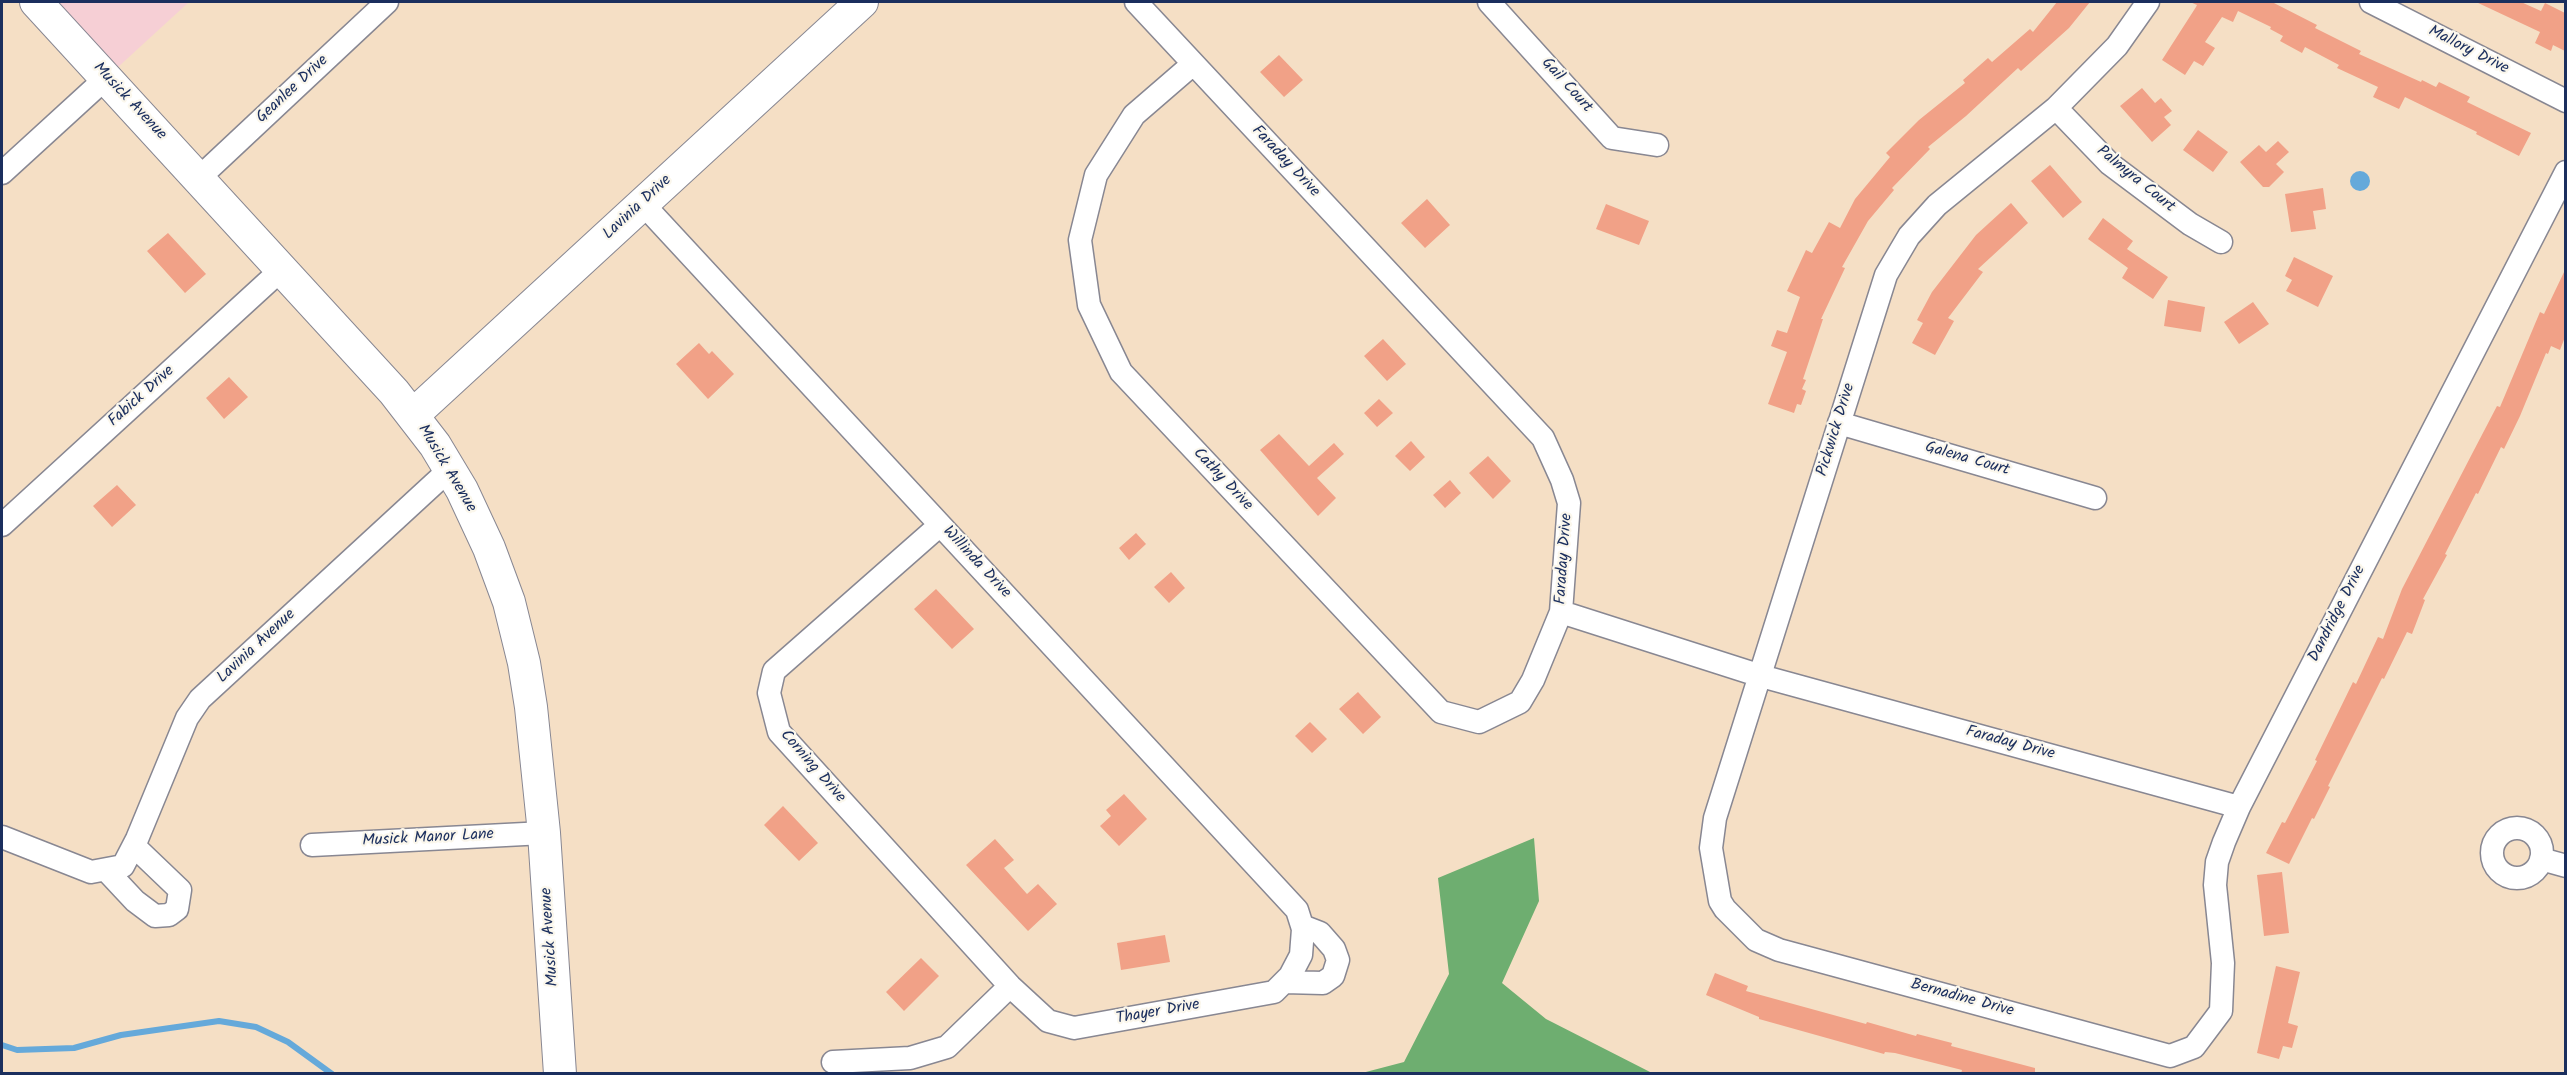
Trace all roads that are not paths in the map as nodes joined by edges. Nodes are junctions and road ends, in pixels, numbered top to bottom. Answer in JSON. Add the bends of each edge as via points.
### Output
{"nodes":[{"id":1,"x":36,"y":2,"type":"edge"},
{"id":2,"x":387,"y":2,"type":"edge"},
{"id":3,"x":862,"y":2,"type":"edge"},
{"id":4,"x":1136,"y":2,"type":"edge"},
{"id":5,"x":1489,"y":2,"type":"edge"},
{"id":6,"x":2148,"y":2,"type":"edge"},
{"id":7,"x":2371,"y":2,"type":"edge"},
{"id":8,"x":1193,"y":64,"type":"junction"},
{"id":9,"x":106,"y":78,"type":"junction"},
{"id":10,"x":2565,"y":100,"type":"edge"},
{"id":11,"x":2056,"y":108,"type":"junction"},
{"id":12,"x":1657,"y":145,"type":"dead end"},
{"id":13,"x":2,"y":172,"type":"edge"},
{"id":14,"x":2565,"y":172,"type":"edge"},
{"id":15,"x":199,"y":178,"type":"junction"},
{"id":16,"x":643,"y":204,"type":"junction"},
{"id":17,"x":2221,"y":242,"type":"dead end"},
{"id":18,"x":282,"y":269,"type":"junction"},
{"id":19,"x":413,"y":414,"type":"junction"},
{"id":20,"x":1839,"y":423,"type":"junction"},
{"id":21,"x":450,"y":469,"type":"junction"},
{"id":22,"x":2095,"y":498,"type":"dead end"},
{"id":23,"x":2,"y":525,"type":"edge"},
{"id":24,"x":940,"y":525,"type":"junction"},
{"id":25,"x":1561,"y":612,"type":"junction"},
{"id":26,"x":1761,"y":676,"type":"junction"},
{"id":27,"x":2239,"y":807,"type":"junction"},
{"id":28,"x":543,"y":833,"type":"junction"},
{"id":29,"x":2,"y":837,"type":"edge"},
{"id":30,"x":312,"y":845,"type":"dead end"},
{"id":31,"x":134,"y":846,"type":"junction"},
{"id":32,"x":2541,"y":859,"type":"dead end"},
{"id":33,"x":2565,"y":866,"type":"edge"},
{"id":34,"x":115,"y":868,"type":"junction"},
{"id":35,"x":1302,"y":926,"type":"junction"},
{"id":36,"x":1756,"y":940,"type":"joint"},
{"id":37,"x":1284,"y":982,"type":"junction"},
{"id":38,"x":1010,"y":986,"type":"junction"},
{"id":39,"x":2170,"y":1056,"type":"joint"},
{"id":40,"x":833,"y":1062,"type":"dead end"},
{"id":41,"x":560,"y":1074,"type":"edge"}],
"edges":[{"from":1,"to":9,"type":"street","name":"Musick Avenue"},
{"from":2,"to":15,"type":"street","name":"Geanlee Drive"},
{"from":3,"to":16,"type":"street","name":"Lavinia Drive"},
{"from":4,"to":8,"type":"street","name":"Faraday Drive"},
{"from":5,"to":12,"type":"street","name":"Gail Court","via":[[1612,138]]},
{"from":6,"to":11,"type":"street","name":"Pickwick Drive","via":[[2117,46]]},
{"from":7,"to":10,"type":"street","name":"Mallory Drive"},
{"from":8,"to":25,"type":"street","name":"Faraday Drive","via":[[1543,438],[1569,503]]},
{"from":8,"to":25,"type":"street","name":"Cathy Drive","via":[[1134,115],[1096,175],[1080,240],[1089,305],[1121,372],[1441,712],[1479,722],[1520,702]]},
{"from":9,"to":13,"type":"street"},
{"from":9,"to":15,"type":"street","name":"Musick Avenue"},
{"from":11,"to":17,"type":"street","name":"Palmyra Court","via":[[2110,164]]},
{"from":11,"to":20,"type":"street","name":"Pickwick Drive","via":[[1937,205],[1909,236],[1886,275]]},
{"from":14,"to":27,"type":"street","name":"Dandridge Drive"},
{"from":15,"to":18,"type":"street","name":"Musick Avenue"},
{"from":16,"to":19,"type":"street","name":"Lavinia Drive"},
{"from":16,"to":24,"type":"street","name":"Willinda Drive"},
{"from":18,"to":19,"type":"street","name":"Musick Avenue"},
{"from":18,"to":23,"type":"street","name":"Fabick Drive"},
{"from":19,"to":21,"type":"street","name":"Musick Avenue"},
{"from":20,"to":22,"type":"street","name":"Galena Court"},
{"from":20,"to":26,"type":"street","name":"Pickwick Drive"},
{"from":21,"to":28,"type":"street","name":"Musick Avenue","via":[[489,549],[517,633],[531,707]]},
{"from":21,"to":31,"type":"street","name":"Lavinia Avenue","via":[[200,699],[187,717]]},
{"from":24,"to":35,"type":"street","name":"Willinda Drive","via":[[1297,910]]},
{"from":24,"to":38,"type":"street","name":"Corning Drive","via":[[774,671],[769,693],[779,732]]},
{"from":25,"to":26,"type":"street","name":"Faraday Drive"},
{"from":26,"to":27,"type":"street","name":"Faraday Drive"},
{"from":26,"to":36,"type":"street","name":"Pickwick Drive","via":[[1715,818],[1711,848],[1720,901]]},
{"from":27,"to":39,"type":"street","name":"Dandridge Drive","via":[[2217,862],[2215,885],[2223,963],[2222,1011],[2194,1047]]},
{"from":28,"to":30,"type":"street","name":"Musick Manor Lane"},
{"from":28,"to":41,"type":"street","name":"Musick Avenue"},
{"from":29,"to":34,"type":"street","via":[[91,872]]},
{"from":31,"to":34,"type":"street","name":"Lavinia Avenue"},
{"from":31,"to":34,"type":"street","via":[[180,890],[177,909],[169,915],[155,916],[135,901]]},
{"from":32,"to":33,"type":"street"},
{"from":35,"to":37,"type":"street","via":[[1301,955]]},
{"from":35,"to":37,"type":"street","name":"Willinda Drive","via":[[1320,933],[1334,950],[1338,960],[1333,976],[1323,983]]},
{"from":36,"to":39,"type":"street","name":"Bernadine Drive","via":[[1779,950]]},
{"from":37,"to":38,"type":"street","name":"Thayer Drive","via":[[1274,992],[1074,1028],[1048,1021]]},
{"from":38,"to":40,"type":"street","via":[[947,1047],[910,1058]]}]}
